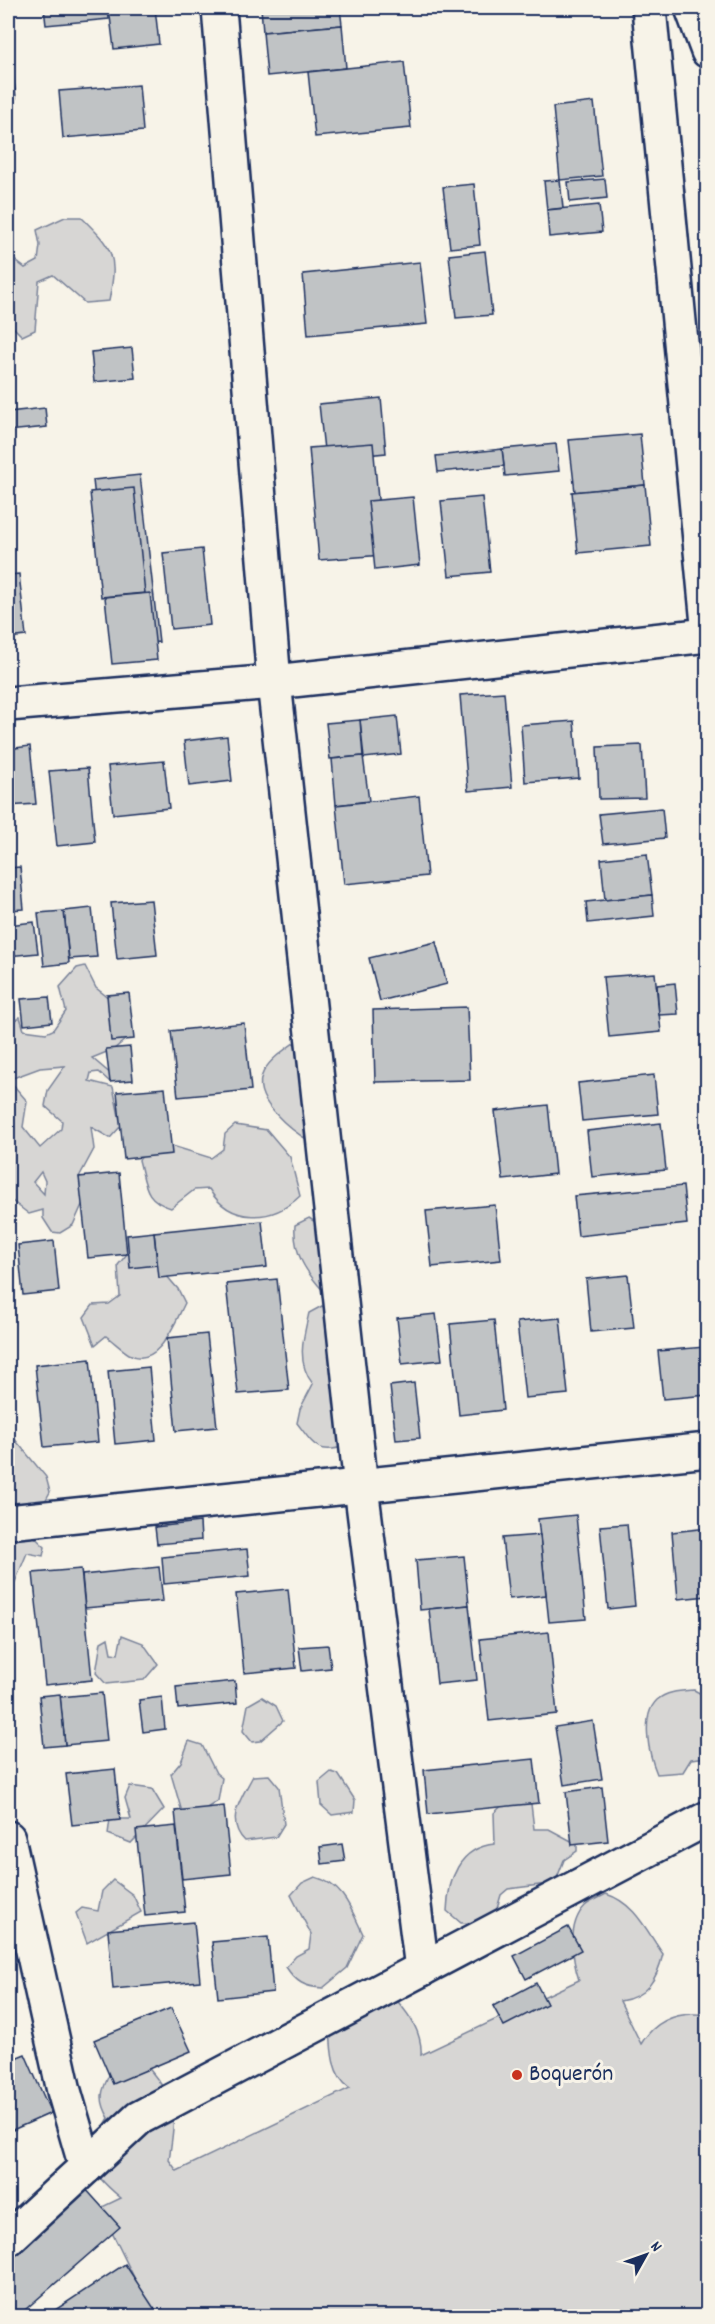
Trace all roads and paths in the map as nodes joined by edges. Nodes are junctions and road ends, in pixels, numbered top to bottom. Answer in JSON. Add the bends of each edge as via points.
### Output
{"nodes":[{"id":1,"x":219,"y":8,"type":"edge"},
{"id":2,"x":649,"y":8,"type":"edge"},
{"id":3,"x":692,"y":8,"type":"edge"},
{"id":4,"x":708,"y":51,"type":"edge"},
{"id":5,"x":708,"y":624,"type":"edge"},
{"id":6,"x":708,"y":635,"type":"edge"},
{"id":7,"x":274,"y":682,"type":"junction"},
{"id":8,"x":8,"y":704,"type":"edge"},
{"id":9,"x":708,"y":1450,"type":"edge"},
{"id":10,"x":361,"y":1487,"type":"junction"},
{"id":11,"x":8,"y":1522,"type":"edge"},
{"id":12,"x":708,"y":1818,"type":"edge"},
{"id":13,"x":8,"y":1838,"type":"edge"},
{"id":14,"x":422,"y":1969,"type":"junction"},
{"id":15,"x":86,"y":2167,"type":"junction"},
{"id":16,"x":8,"y":2239,"type":"edge"}],
"edges":[{"from":1,"to":7,"type":"street"},
{"from":2,"to":5,"type":"street"},
{"from":3,"to":4,"type":"street"},
{"from":6,"to":7,"type":"street"},
{"from":7,"to":8,"type":"street"},
{"from":7,"to":10,"type":"street"},
{"from":9,"to":10,"type":"street"},
{"from":10,"to":11,"type":"street"},
{"from":10,"to":14,"type":"street"},
{"from":12,"to":14,"type":"street"},
{"from":13,"to":15,"type":"street","via":[[64,2091]]},
{"from":14,"to":15,"type":"street","via":[[139,2118]]},
{"from":15,"to":16,"type":"street"}]}
